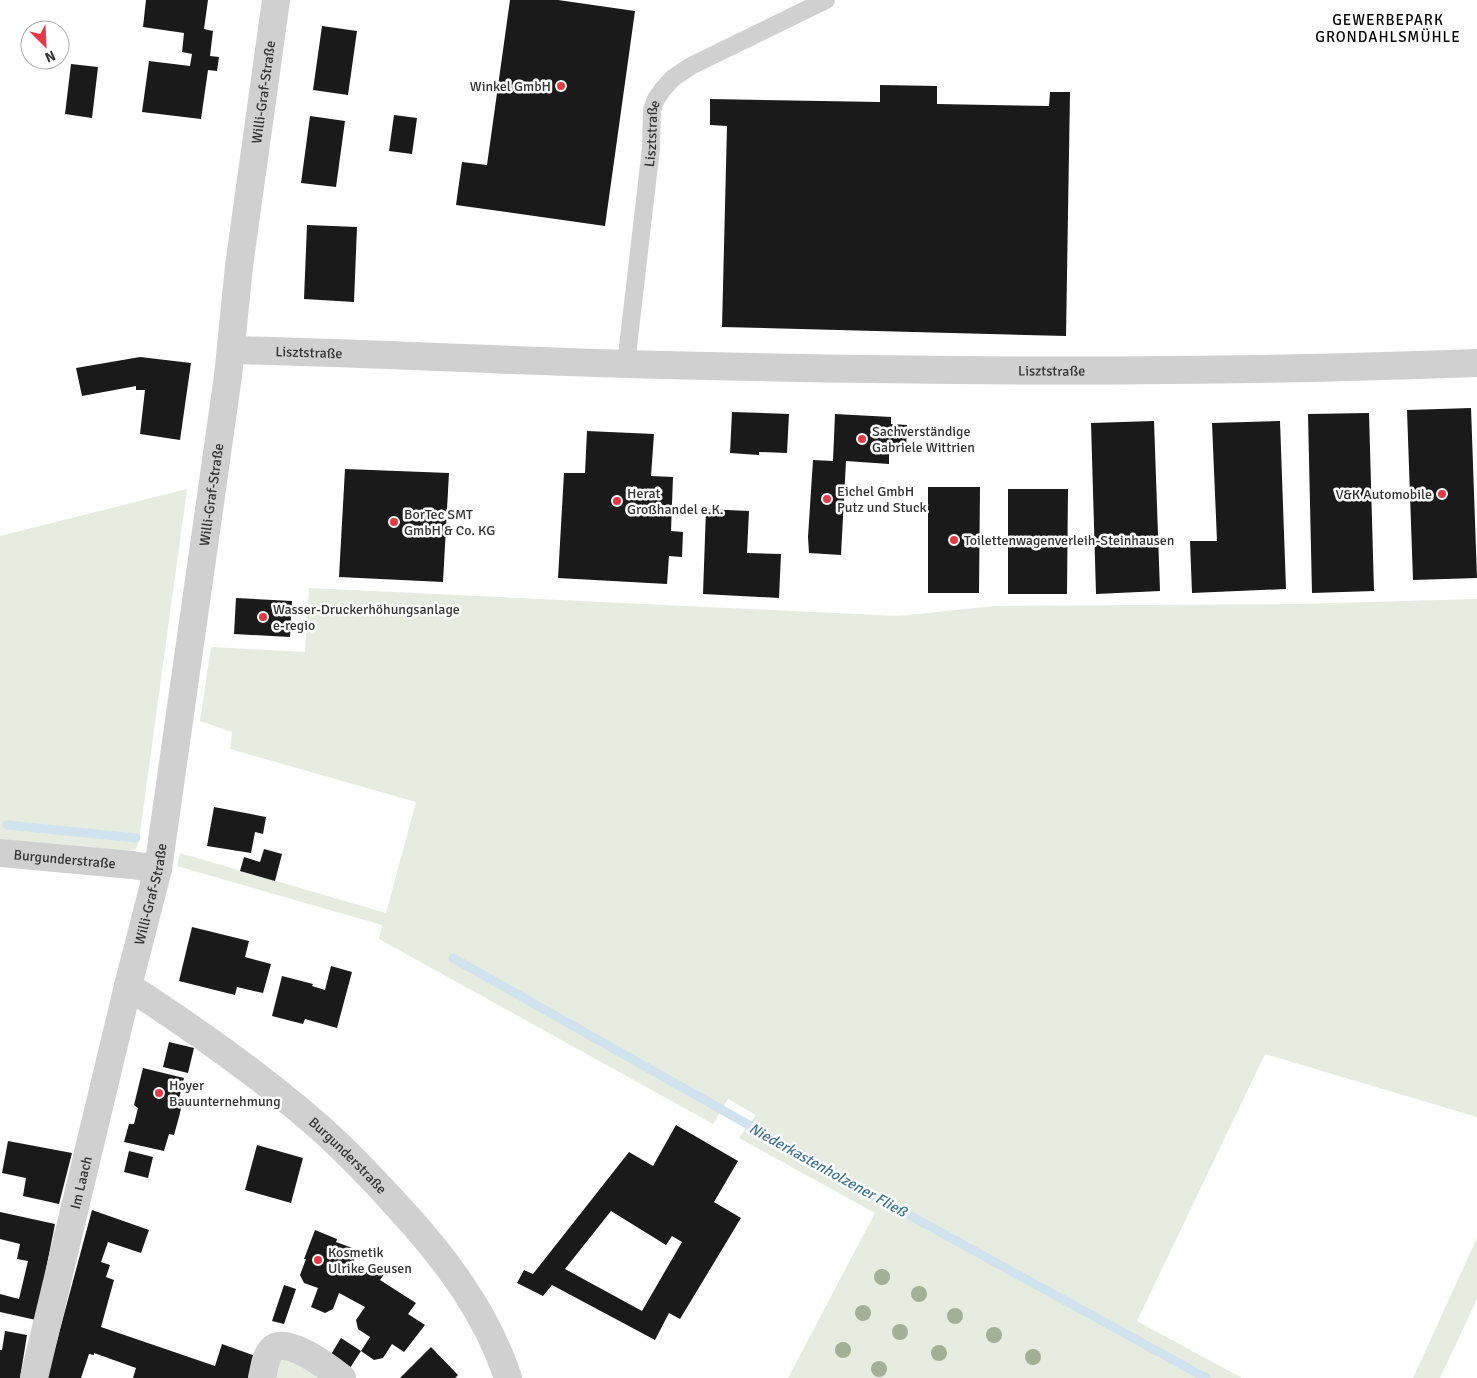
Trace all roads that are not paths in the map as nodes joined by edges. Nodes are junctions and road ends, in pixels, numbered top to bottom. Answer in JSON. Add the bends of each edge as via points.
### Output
{"nodes":[{"id":1,"x":276,"y":0,"type":"edge"},
{"id":2,"x":826,"y":0,"type":"edge"},
{"id":3,"x":231,"y":350,"type":"junction"},
{"id":4,"x":1477,"y":363,"type":"edge"},
{"id":5,"x":626,"y":364,"type":"junction"},
{"id":6,"x":0,"y":853,"type":"edge"},
{"id":7,"x":158,"y":869,"type":"junction"},
{"id":8,"x":128,"y":986,"type":"junction"},
{"id":9,"x":34,"y":1378,"type":"edge"},
{"id":10,"x":262,"y":1378,"type":"edge"},
{"id":11,"x":342,"y":1378,"type":"edge"},
{"id":12,"x":508,"y":1378,"type":"edge"}],
"edges":[{"from":1,"to":3,"type":"street","name":"Willi-Graf-Straße"},
{"from":2,"to":5,"type":"lane","name":"Lisztstraße","via":[[691,66],[673,78],[656,99],[652,110],[651,148]]},
{"from":3,"to":5,"type":"street","name":"Lisztstraße"},
{"from":3,"to":7,"type":"street","name":"Willi-Graf-Straße"},
{"from":4,"to":5,"type":"street","name":"Lisztstraße","via":[[1203,371]]},
{"from":6,"to":7,"type":"street","name":"Burgunderstraße"},
{"from":7,"to":8,"type":"street","name":"Willi-Graf-Straße"},
{"from":8,"to":9,"type":"street","name":"Im Laach"},
{"from":8,"to":12,"type":"street","name":"Burgunderstraße","via":[[179,1019],[275,1090],[381,1188],[454,1275],[486,1328]]},
{"from":10,"to":11,"type":"street","via":[[269,1352],[283,1345],[311,1356]]}]}
